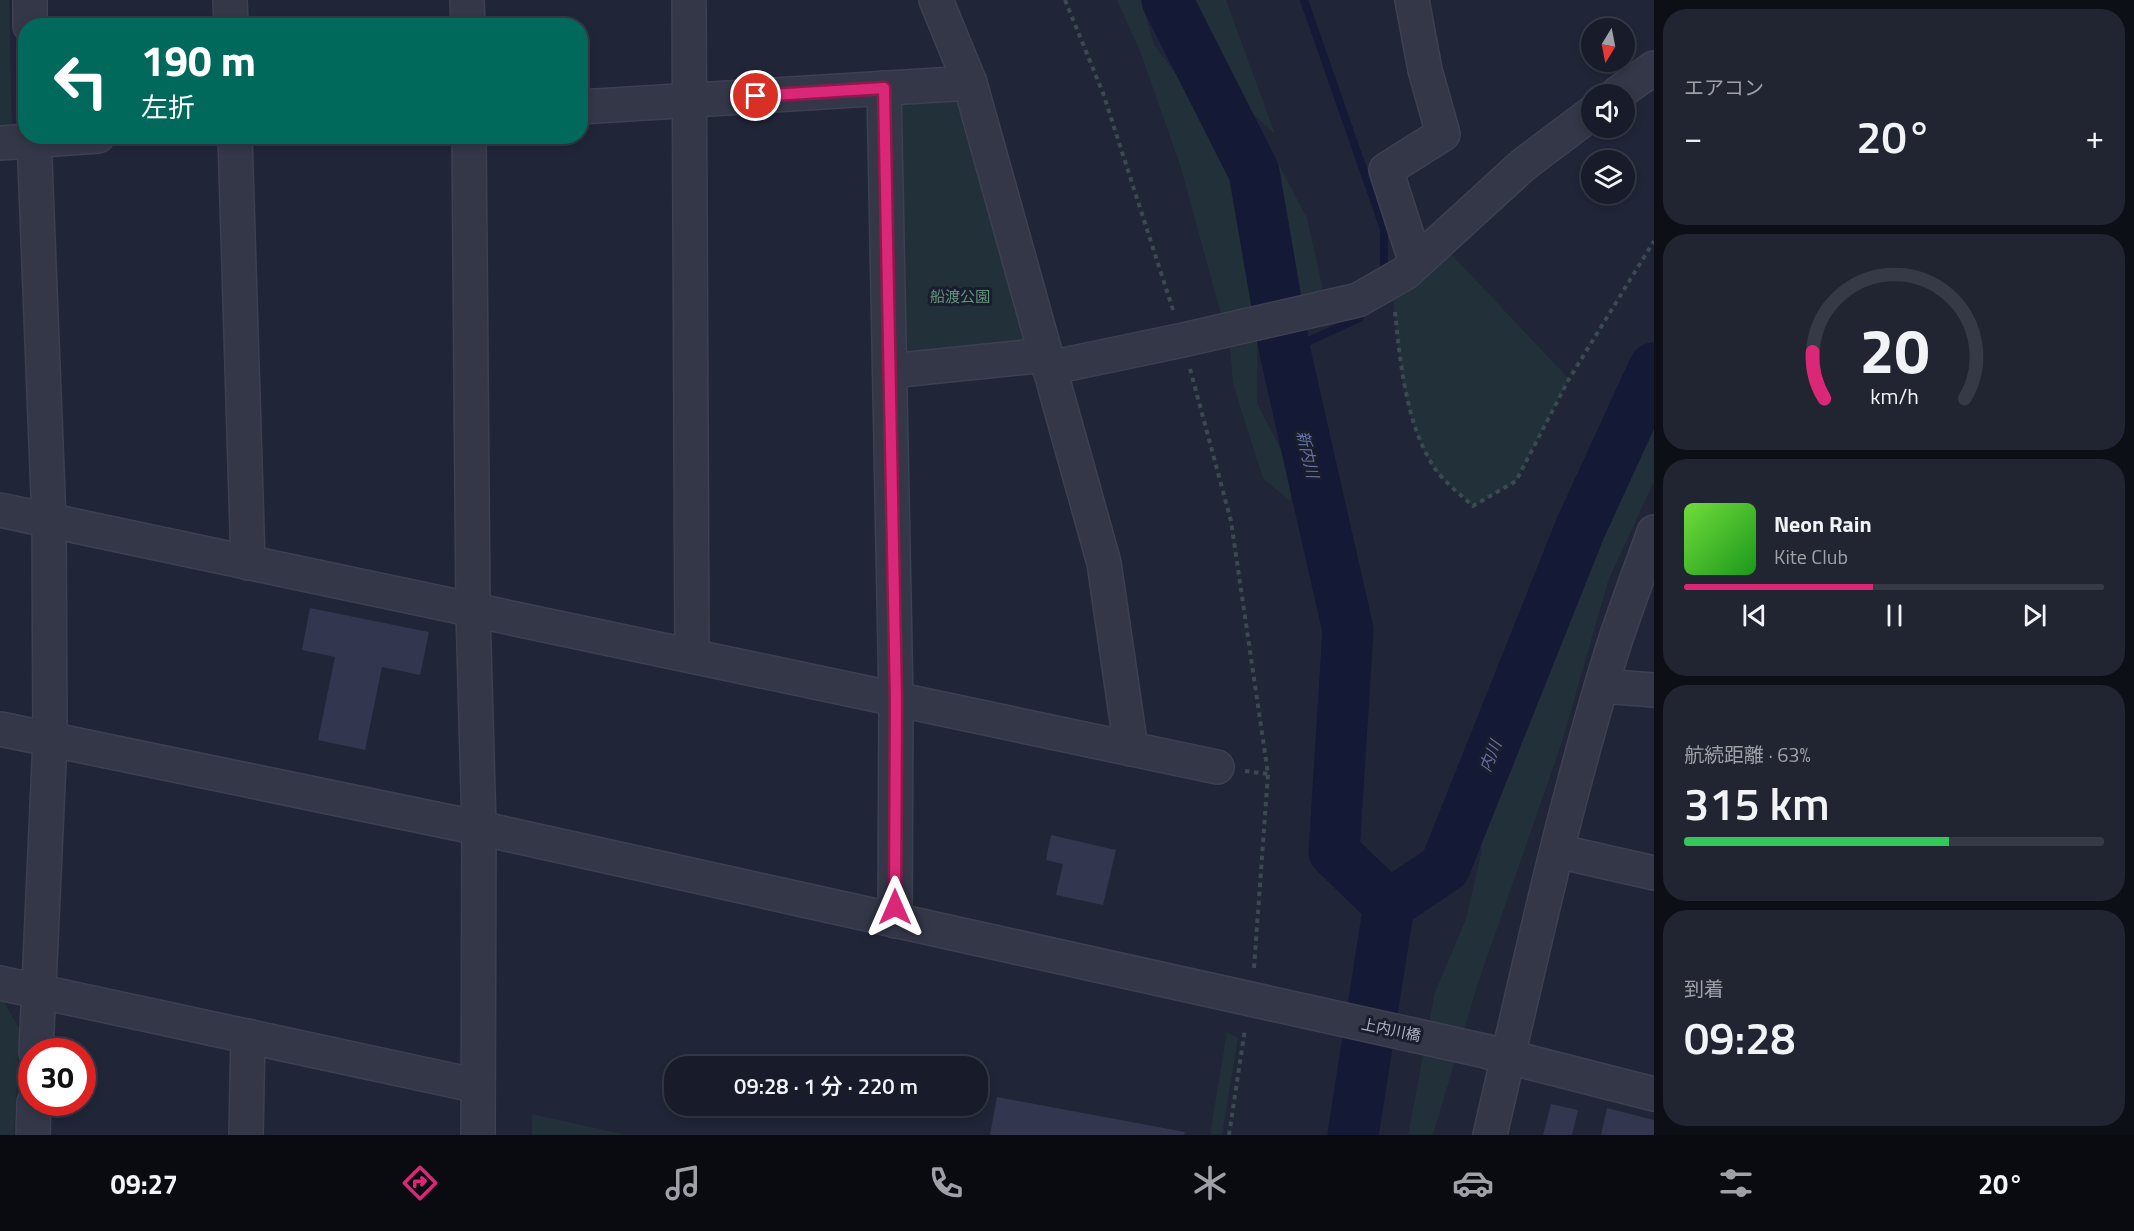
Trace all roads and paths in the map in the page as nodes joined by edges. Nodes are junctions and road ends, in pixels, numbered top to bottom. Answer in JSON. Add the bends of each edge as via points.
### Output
{"nodes":[{"id":1,"x":30,"y":0,"type":"edge"},
{"id":2,"x":230,"y":0,"type":"edge"},
{"id":3,"x":467,"y":0,"type":"edge"},
{"id":4,"x":689,"y":0,"type":"edge"},
{"id":5,"x":936,"y":0,"type":"edge"},
{"id":6,"x":1065,"y":0,"type":"edge"},
{"id":7,"x":1412,"y":0,"type":"edge"},
{"id":8,"x":30,"y":18,"type":"edge"},
{"id":9,"x":231,"y":18,"type":"edge"},
{"id":10,"x":468,"y":18,"type":"edge"},
{"id":11,"x":1654,"y":68,"type":"edge"},
{"id":12,"x":970,"y":83,"type":"junction"},
{"id":13,"x":1631,"y":84,"type":"edge"},
{"id":14,"x":884,"y":88,"type":"junction"},
{"id":15,"x":691,"y":100,"type":"junction"},
{"id":16,"x":588,"y":106,"type":"edge"},
{"id":17,"x":1581,"y":121,"type":"edge"},
{"id":18,"x":18,"y":140,"type":"edge"},
{"id":19,"x":0,"y":142,"type":"edge"},
{"id":20,"x":34,"y":144,"type":"edge"},
{"id":21,"x":235,"y":144,"type":"edge"},
{"id":22,"x":469,"y":144,"type":"edge"},
{"id":23,"x":1654,"y":241,"type":"edge"},
{"id":24,"x":1403,"y":272,"type":"junction"},
{"id":25,"x":1187,"y":339,"type":"junction"},
{"id":26,"x":1047,"y":362,"type":"junction"},
{"id":27,"x":890,"y":371,"type":"junction"},
{"id":28,"x":0,"y":510,"type":"edge"},
{"id":29,"x":50,"y":520,"type":"junction"},
{"id":30,"x":1654,"y":532,"type":"edge"},
{"id":31,"x":248,"y":563,"type":"junction"},
{"id":32,"x":473,"y":610,"type":"junction"},
{"id":33,"x":692,"y":656,"type":"junction"},
{"id":34,"x":1602,"y":686,"type":"junction"},
{"id":35,"x":1654,"y":690,"type":"edge"},
{"id":36,"x":896,"y":700,"type":"junction"},
{"id":37,"x":0,"y":729,"type":"edge"},
{"id":38,"x":50,"y":740,"type":"junction"},
{"id":39,"x":1131,"y":749,"type":"junction"},
{"id":40,"x":1217,"y":767,"type":"dead end"},
{"id":41,"x":479,"y":828,"type":"junction"},
{"id":42,"x":1557,"y":851,"type":"junction"},
{"id":43,"x":1654,"y":873,"type":"edge"},
{"id":44,"x":895,"y":921,"type":"junction"},
{"id":45,"x":0,"y":983,"type":"edge"},
{"id":46,"x":38,"y":991,"type":"junction"},
{"id":47,"x":1262,"y":1002,"type":"junction"},
{"id":48,"x":248,"y":1035,"type":"junction"},
{"id":49,"x":36,"y":1038,"type":"edge"},
{"id":50,"x":1496,"y":1054,"type":"junction"},
{"id":51,"x":478,"y":1086,"type":"junction"},
{"id":52,"x":1654,"y":1094,"type":"edge"},
{"id":53,"x":34,"y":1116,"type":"edge"},
{"id":54,"x":33,"y":1135,"type":"edge"},
{"id":55,"x":246,"y":1135,"type":"edge"},
{"id":56,"x":478,"y":1135,"type":"edge"},
{"id":57,"x":1229,"y":1135,"type":"edge"},
{"id":58,"x":1490,"y":1135,"type":"edge"}],
"edges":[{"from":1,"to":8,"type":"street"},
{"from":2,"to":9,"type":"street"},
{"from":3,"to":10,"type":"street"},
{"from":4,"to":15,"type":"street"},
{"from":5,"to":12,"type":"street"},
{"from":6,"to":25,"type":"path","via":[[1103,93]]},
{"from":7,"to":24,"type":"street","via":[[1425,70],[1443,134],[1386,170]]},
{"from":11,"to":13,"type":"street"},
{"from":12,"to":14,"type":"street"},
{"from":12,"to":26,"type":"street"},
{"from":14,"to":15,"type":"street"},
{"from":14,"to":27,"type":"street"},
{"from":15,"to":16,"type":"street"},
{"from":15,"to":33,"type":"street"},
{"from":17,"to":24,"type":"street","via":[[1523,165]]},
{"from":18,"to":19,"type":"street"},
{"from":20,"to":29,"type":"street"},
{"from":21,"to":31,"type":"street"},
{"from":22,"to":32,"type":"street"},
{"from":23,"to":24,"type":"path","via":[[1569,379],[1516,482],[1473,506],[1434,468],[1416,429],[1401,370]]},
{"from":24,"to":25,"type":"street","via":[[1358,300]]},
{"from":25,"to":26,"type":"street"},
{"from":25,"to":47,"type":"path","via":[[1231,521],[1268,774]]},
{"from":26,"to":27,"type":"street"},
{"from":26,"to":39,"type":"street","via":[[1104,563]]},
{"from":27,"to":36,"type":"street"},
{"from":28,"to":29,"type":"street"},
{"from":29,"to":31,"type":"street"},
{"from":29,"to":38,"type":"street"},
{"from":30,"to":34,"type":"street"},
{"from":31,"to":32,"type":"street"},
{"from":32,"to":33,"type":"street"},
{"from":32,"to":41,"type":"street"},
{"from":33,"to":36,"type":"street"},
{"from":34,"to":35,"type":"street"},
{"from":34,"to":42,"type":"street"},
{"from":36,"to":39,"type":"street"},
{"from":36,"to":44,"type":"street"},
{"from":37,"to":38,"type":"street","name":"上内川橋"},
{"from":38,"to":41,"type":"street","name":"上内川橋"},
{"from":38,"to":46,"type":"street"},
{"from":39,"to":40,"type":"street"},
{"from":41,"to":44,"type":"street","name":"上内川橋"},
{"from":41,"to":51,"type":"street"},
{"from":42,"to":43,"type":"street"},
{"from":42,"to":50,"type":"street"},
{"from":44,"to":47,"type":"street","name":"上内川橋"},
{"from":45,"to":46,"type":"street"},
{"from":46,"to":48,"type":"street"},
{"from":46,"to":49,"type":"street"},
{"from":47,"to":50,"type":"street","name":"上内川橋"},
{"from":47,"to":57,"type":"path"},
{"from":48,"to":51,"type":"street"},
{"from":48,"to":55,"type":"street"},
{"from":50,"to":52,"type":"street","name":"上内川橋"},
{"from":50,"to":58,"type":"street"},
{"from":51,"to":56,"type":"street"},
{"from":53,"to":54,"type":"street"}]}
